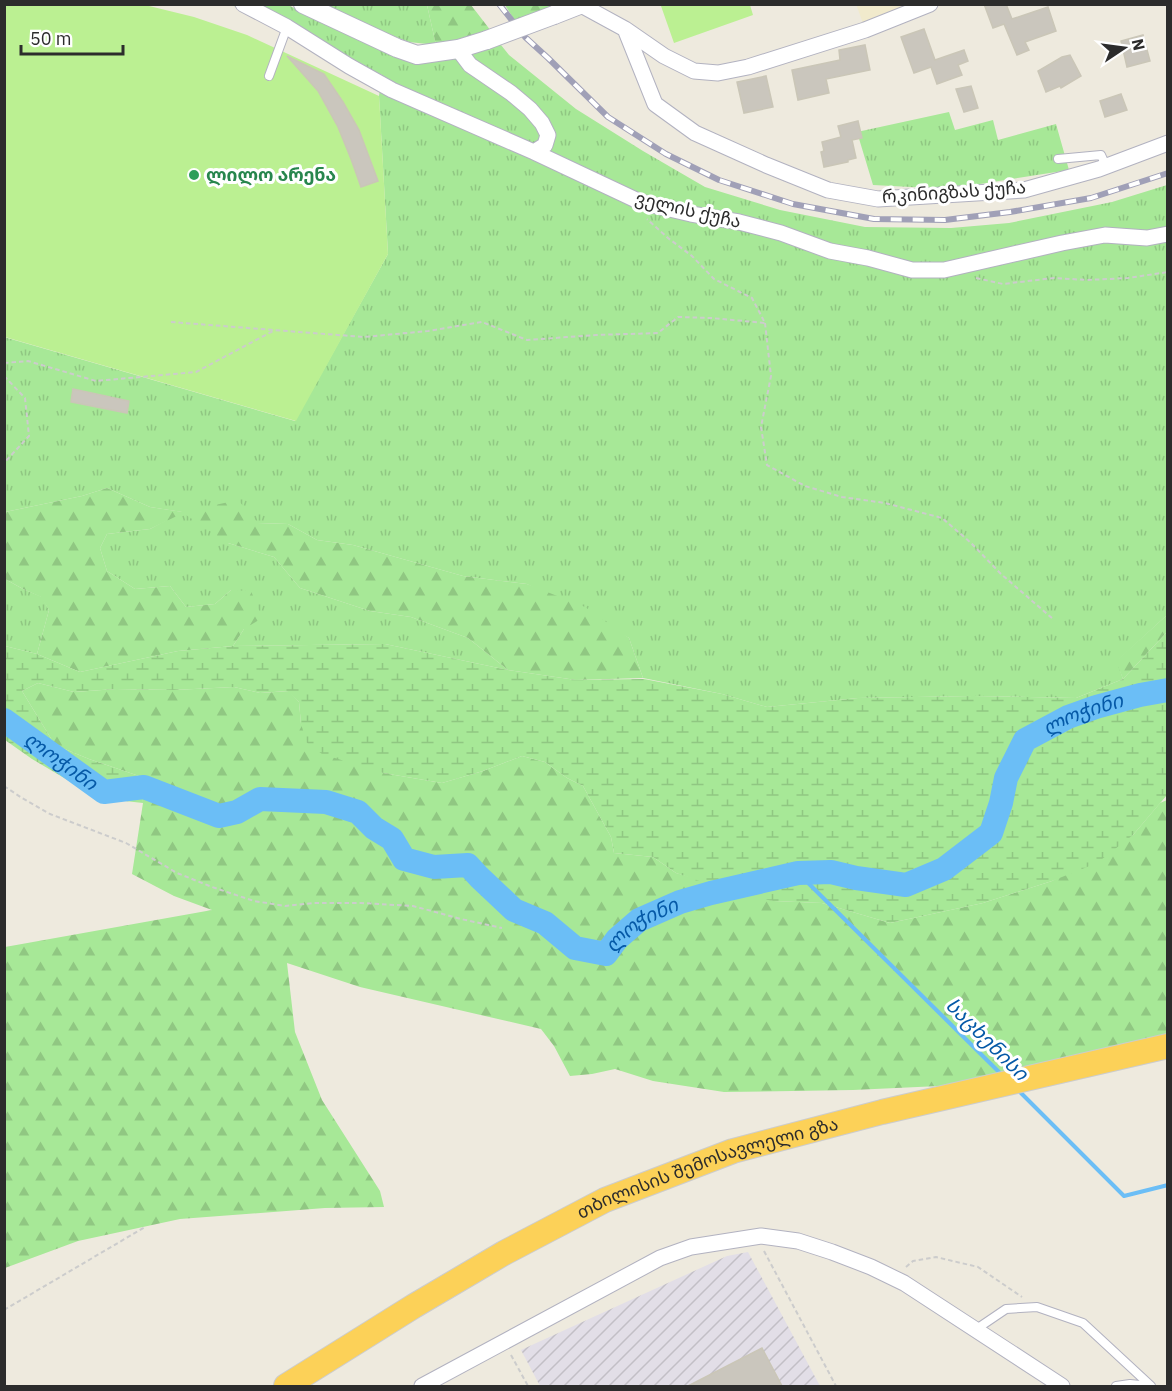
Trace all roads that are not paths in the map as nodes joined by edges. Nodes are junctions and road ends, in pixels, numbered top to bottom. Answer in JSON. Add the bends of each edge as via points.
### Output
{"nodes":[{"id":1,"x":243,"y":4,"type":"edge"},
{"id":2,"x":303,"y":4,"type":"edge"},
{"id":3,"x":930,"y":4,"type":"edge"},
{"id":4,"x":582,"y":5,"type":"edge"},
{"id":5,"x":287,"y":27,"type":"junction"},
{"id":6,"x":625,"y":29,"type":"junction"},
{"id":7,"x":458,"y":49,"type":"junction"},
{"id":8,"x":269,"y":76,"type":"dead end"},
{"id":9,"x":1167,"y":142,"type":"edge"},
{"id":10,"x":534,"y":152,"type":"junction"},
{"id":11,"x":1058,"y":159,"type":"dead end"},
{"id":12,"x":1106,"y":166,"type":"junction"},
{"id":13,"x":1167,"y":234,"type":"edge"},
{"id":14,"x":1167,"y":1046,"type":"edge"},
{"id":15,"x":975,"y":1330,"type":"junction"},
{"id":16,"x":286,"y":1386,"type":"edge"},
{"id":17,"x":422,"y":1386,"type":"edge"},
{"id":18,"x":1062,"y":1386,"type":"edge"},
{"id":19,"x":1116,"y":1386,"type":"edge"},
{"id":20,"x":1151,"y":1386,"type":"edge"}],
"edges":[{"from":1,"to":5,"type":"street","name":"ველის ქუჩა"},
{"from":2,"to":7,"type":"street","via":[[417,55]]},
{"from":3,"to":6,"type":"street","via":[[855,33],[718,73],[694,71]]},
{"from":4,"to":6,"type":"street"},
{"from":4,"to":7,"type":"street","bridge":true},
{"from":5,"to":8,"type":"lane"},
{"from":5,"to":10,"type":"street","name":"ველის ქუჩა","via":[[392,90]]},
{"from":6,"to":12,"type":"street","name":"რკინიგზას ქუჩა","via":[[655,104],[695,133],[828,190],[878,199],[1024,190]]},
{"from":7,"to":10,"type":"street","via":[[470,64],[511,93],[542,123],[548,135],[544,145]]},
{"from":9,"to":12,"type":"street","name":"რკინიგზას ქუჩა"},
{"from":10,"to":13,"type":"street","name":"ველის ქუჩა","via":[[636,200],[739,222],[830,252],[912,270],[944,270],[1105,235],[1147,238]]},
{"from":11,"to":12,"type":"lane","via":[[1101,155]]},
{"from":14,"to":16,"type":"highway","name":"თბილისის შემოსავლელი გზა","via":[[733,1151],[605,1200],[414,1306]]},
{"from":15,"to":17,"type":"street","via":[[891,1277],[798,1241],[761,1236],[691,1247],[660,1258]]},
{"from":15,"to":18,"type":"street"},
{"from":15,"to":20,"type":"lane","via":[[1006,1309],[1037,1307],[1083,1323]]},
{"from":19,"to":20,"type":"lane"}]}
